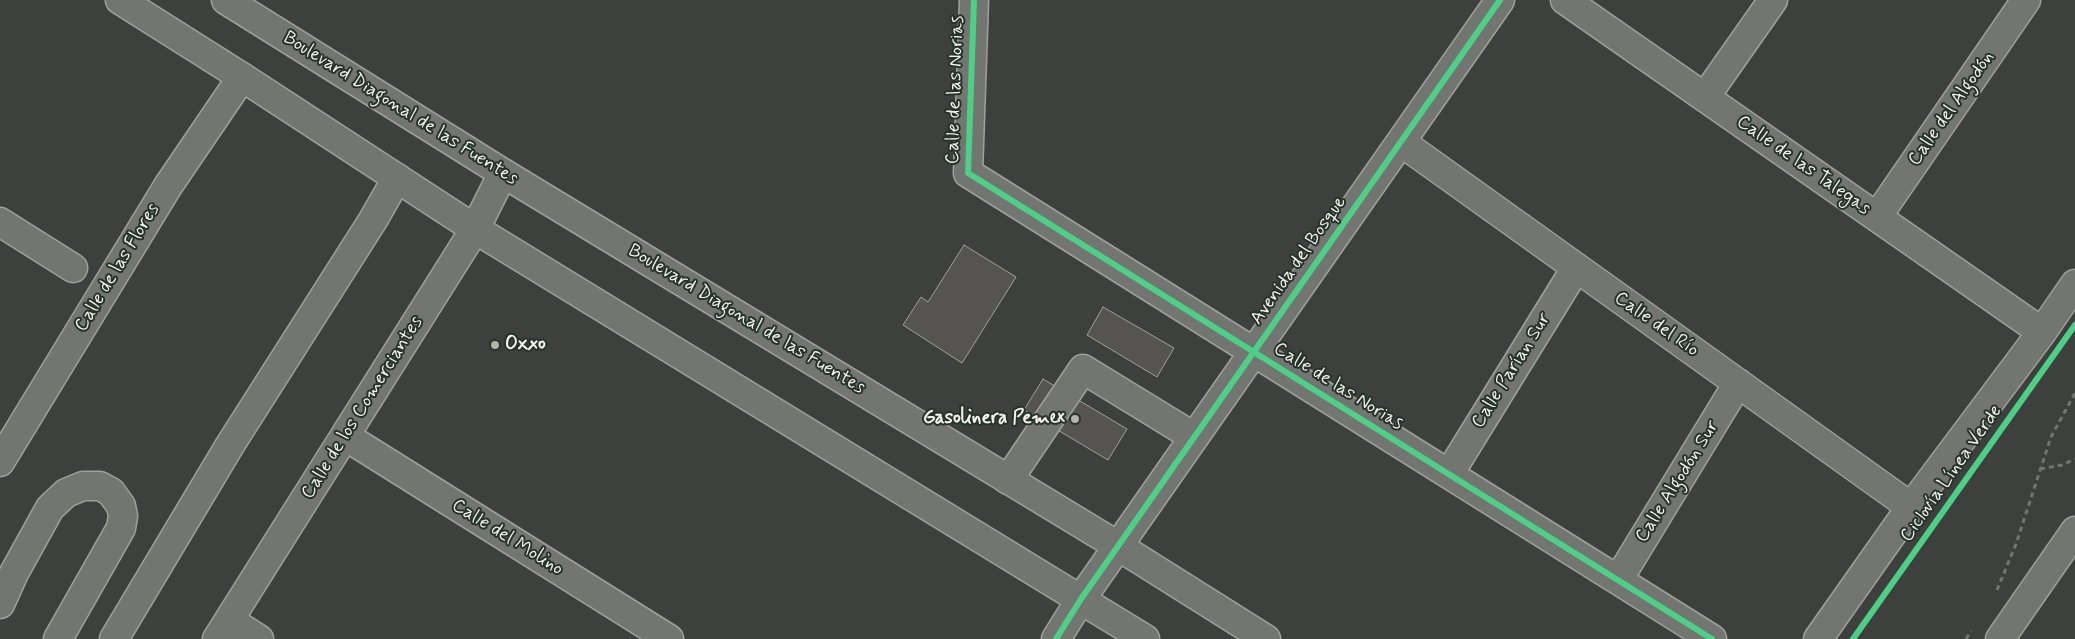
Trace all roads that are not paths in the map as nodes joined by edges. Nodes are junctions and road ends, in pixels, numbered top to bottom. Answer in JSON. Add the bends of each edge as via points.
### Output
{"nodes":[{"id":1,"x":120,"y":0,"type":"edge"},
{"id":2,"x":226,"y":0,"type":"edge"},
{"id":3,"x":974,"y":0,"type":"edge"},
{"id":4,"x":1500,"y":0,"type":"edge"},
{"id":5,"x":1565,"y":0,"type":"edge"},
{"id":6,"x":1773,"y":0,"type":"edge"},
{"id":7,"x":2026,"y":0,"type":"edge"},
{"id":8,"x":242,"y":76,"type":"junction"},
{"id":9,"x":1705,"y":97,"type":"junction"},
{"id":10,"x":1401,"y":142,"type":"junction"},
{"id":11,"x":503,"y":173,"type":"junction"},
{"id":12,"x":397,"y":178,"type":"junction"},
{"id":13,"x":1877,"y":217,"type":"junction"},
{"id":14,"x":0,"y":222,"type":"edge"},
{"id":15,"x":475,"y":229,"type":"junction"},
{"id":16,"x":73,"y":268,"type":"dead end"},
{"id":17,"x":1576,"y":268,"type":"junction"},
{"id":18,"x":2075,"y":284,"type":"edge"},
{"id":19,"x":2042,"y":332,"type":"junction"},
{"id":20,"x":1254,"y":352,"type":"junction"},
{"id":21,"x":1738,"y":383,"type":"junction"},
{"id":22,"x":345,"y":436,"type":"junction"},
{"id":23,"x":1194,"y":437,"type":"junction"},
{"id":24,"x":0,"y":462,"type":"edge"},
{"id":25,"x":1449,"y":474,"type":"junction"},
{"id":26,"x":1008,"y":480,"type":"junction"},
{"id":27,"x":1911,"y":507,"type":"junction"},
{"id":28,"x":2075,"y":531,"type":"edge"},
{"id":29,"x":1118,"y":546,"type":"junction"},
{"id":30,"x":1618,"y":580,"type":"junction"},
{"id":31,"x":1081,"y":599,"type":"junction"},
{"id":32,"x":0,"y":604,"type":"edge"},
{"id":33,"x":223,"y":630,"type":"edge"},
{"id":34,"x":58,"y":639,"type":"edge"},
{"id":35,"x":114,"y":639,"type":"edge"},
{"id":36,"x":259,"y":639,"type":"edge"},
{"id":37,"x":669,"y":639,"type":"edge"},
{"id":38,"x":1056,"y":639,"type":"edge"},
{"id":39,"x":1145,"y":639,"type":"edge"},
{"id":40,"x":1266,"y":639,"type":"edge"},
{"id":41,"x":1712,"y":639,"type":"edge"},
{"id":42,"x":1818,"y":639,"type":"edge"},
{"id":43,"x":2000,"y":639,"type":"edge"}],
"edges":[{"from":1,"to":8,"type":"street"},
{"from":2,"to":11,"type":"street","name":"Boulevard Diagonal de las Fuentes"},
{"from":3,"to":20,"type":"street","name":"Calle de las Norias","via":[[968,173]]},
{"from":4,"to":10,"type":"street","name":"Avenida del Bosque"},
{"from":5,"to":9,"type":"street","name":"Calle de las Talegas"},
{"from":6,"to":9,"type":"street"},
{"from":7,"to":13,"type":"street","name":"Calle del Algodón"},
{"from":8,"to":12,"type":"street"},
{"from":8,"to":24,"type":"street","name":"Calle de las Flores","via":[[168,186]]},
{"from":9,"to":13,"type":"street","name":"Calle de las Talegas"},
{"from":10,"to":17,"type":"street","name":"Calle del Río"},
{"from":10,"to":20,"type":"street","name":"Avenida del Bosque"},
{"from":11,"to":15,"type":"street","name":"Calle de los Comerciantes"},
{"from":11,"to":26,"type":"street","name":"Boulevard Diagonal de las Fuentes"},
{"from":12,"to":15,"type":"street"},
{"from":12,"to":35,"type":"street","via":[[230,445]]},
{"from":13,"to":19,"type":"street","name":"Calle de las Talegas"},
{"from":14,"to":16,"type":"street"},
{"from":15,"to":22,"type":"street","name":"Calle de los Comerciantes"},
{"from":15,"to":31,"type":"street"},
{"from":17,"to":21,"type":"street","name":"Calle del Río"},
{"from":17,"to":25,"type":"street","name":"Calle Parían Sur"},
{"from":18,"to":19,"type":"street"},
{"from":19,"to":27,"type":"street"},
{"from":20,"to":23,"type":"street","name":"Avenida del Bosque"},
{"from":20,"to":25,"type":"street","name":"Calle de las Norias"},
{"from":21,"to":27,"type":"street","name":"Calle del Río"},
{"from":21,"to":30,"type":"street","name":"Calle Algodón Sur"},
{"from":22,"to":33,"type":"street","name":"Calle de los Comerciantes"},
{"from":22,"to":37,"type":"street","name":"Calle del Molino"},
{"from":23,"to":26,"type":"street","via":[[1082,369]]},
{"from":23,"to":29,"type":"street","name":"Avenida del Bosque"},
{"from":25,"to":30,"type":"street","name":"Calle de las Norias"},
{"from":26,"to":29,"type":"street","name":"Boulevard Diagonal de las Fuentes"},
{"from":27,"to":42,"type":"street"},
{"from":28,"to":43,"type":"street"},
{"from":29,"to":31,"type":"street","name":"Avenida del Bosque"},
{"from":29,"to":40,"type":"street","name":"Boulevard Diagonal de las Fuentes"},
{"from":30,"to":41,"type":"street","name":"Calle de las Norias"},
{"from":31,"to":38,"type":"street","name":"Avenida del Bosque"},
{"from":31,"to":39,"type":"street"},
{"from":32,"to":34,"type":"street","via":[[50,508],[66,493],[83,486],[100,486],[111,492],[124,516],[121,528]]},
{"from":33,"to":36,"type":"street"}]}
